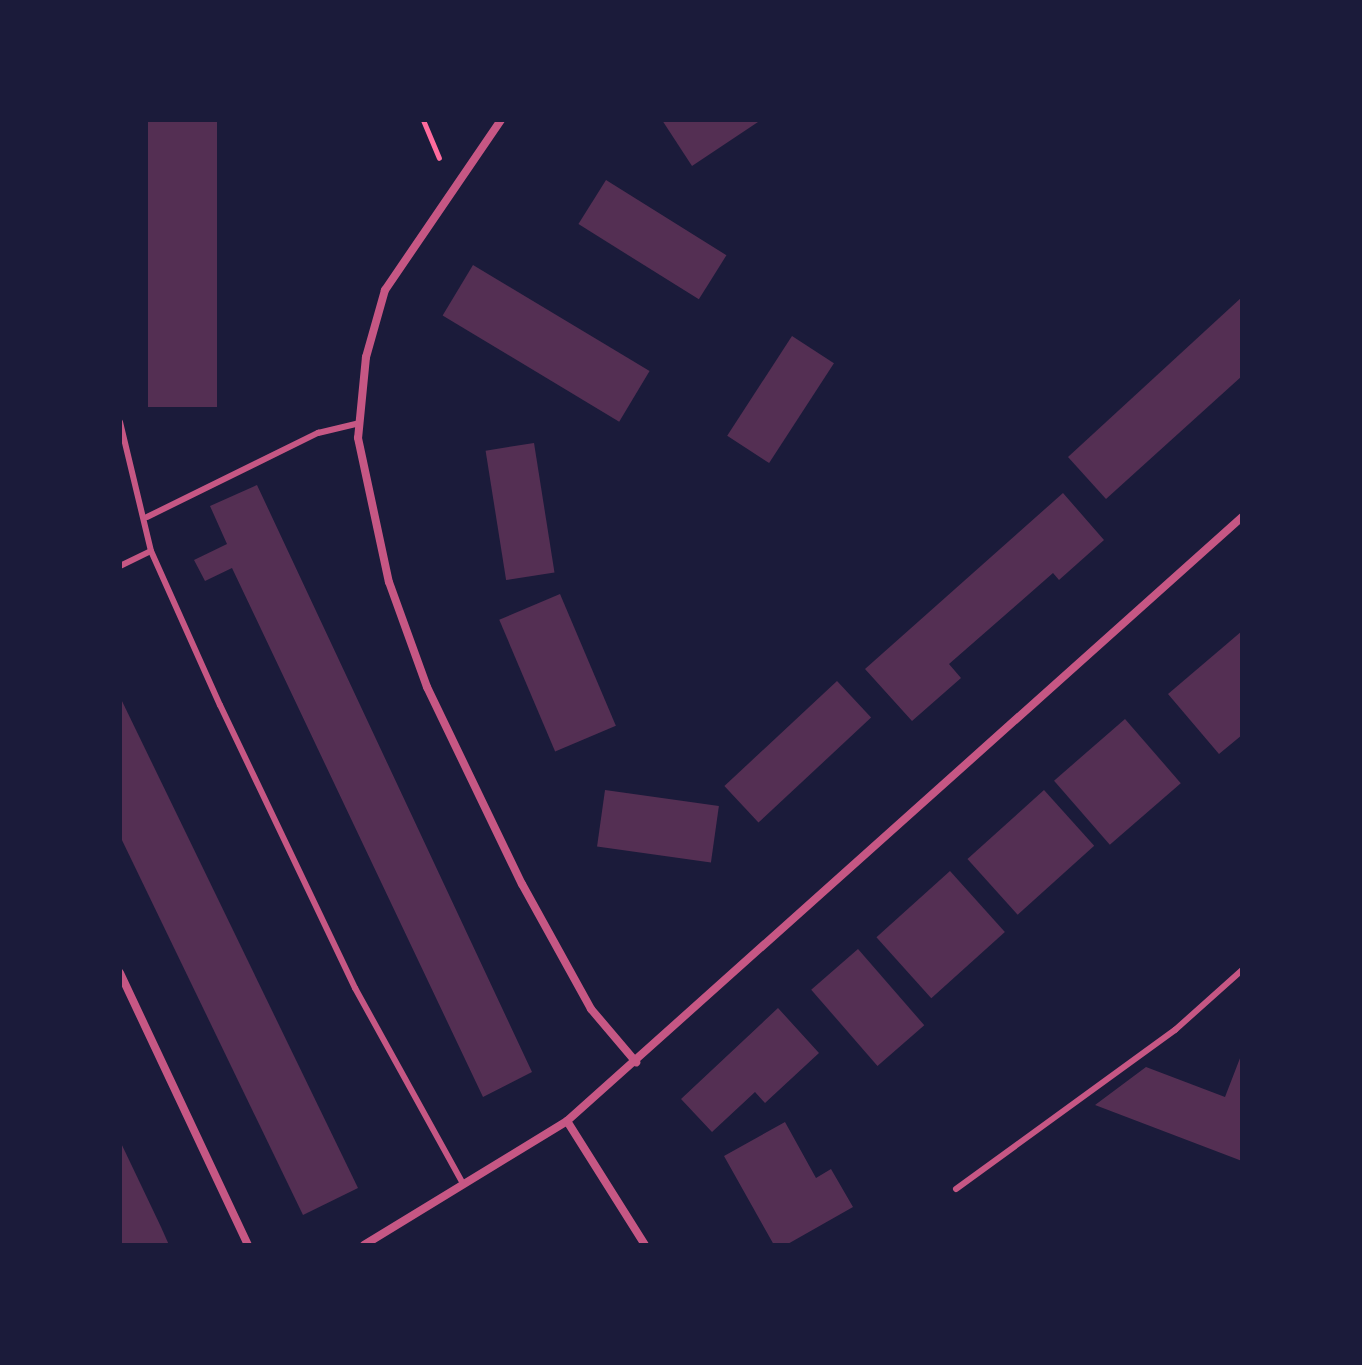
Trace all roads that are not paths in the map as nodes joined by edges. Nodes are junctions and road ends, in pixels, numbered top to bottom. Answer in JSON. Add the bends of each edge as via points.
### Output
{"nodes":[{"id":1,"x":501,"y":120,"type":"edge"},
{"id":2,"x":120,"y":422,"type":"edge"},
{"id":3,"x":360,"y":423,"type":"junction"},
{"id":4,"x":147,"y":517,"type":"junction"},
{"id":5,"x":1242,"y":517,"type":"edge"},
{"id":6,"x":151,"y":551,"type":"junction"},
{"id":7,"x":120,"y":566,"type":"edge"},
{"id":8,"x":1242,"y":970,"type":"edge"},
{"id":9,"x":120,"y":973,"type":"edge"},
{"id":10,"x":636,"y":1062,"type":"junction"},
{"id":11,"x":567,"y":1121,"type":"junction"},
{"id":12,"x":463,"y":1184,"type":"junction"},
{"id":13,"x":956,"y":1189,"type":"dead end"},
{"id":14,"x":248,"y":1245,"type":"edge"},
{"id":15,"x":364,"y":1245,"type":"edge"},
{"id":16,"x":645,"y":1245,"type":"edge"}],
"edges":[{"from":1,"to":3,"type":"street","via":[[385,290],[366,357]]},
{"from":2,"to":4,"type":"lane"},
{"from":3,"to":4,"type":"lane","via":[[318,433]]},
{"from":3,"to":10,"type":"street","via":[[370,511],[427,687],[522,884],[583,995]]},
{"from":4,"to":6,"type":"lane"},
{"from":5,"to":10,"type":"street"},
{"from":6,"to":7,"type":"lane"},
{"from":6,"to":12,"type":"lane","via":[[355,988]]},
{"from":8,"to":13,"type":"lane","via":[[1175,1030]]},
{"from":9,"to":14,"type":"street"},
{"from":10,"to":11,"type":"street"},
{"from":11,"to":12,"type":"street"},
{"from":11,"to":16,"type":"street"},
{"from":12,"to":15,"type":"street"}]}
